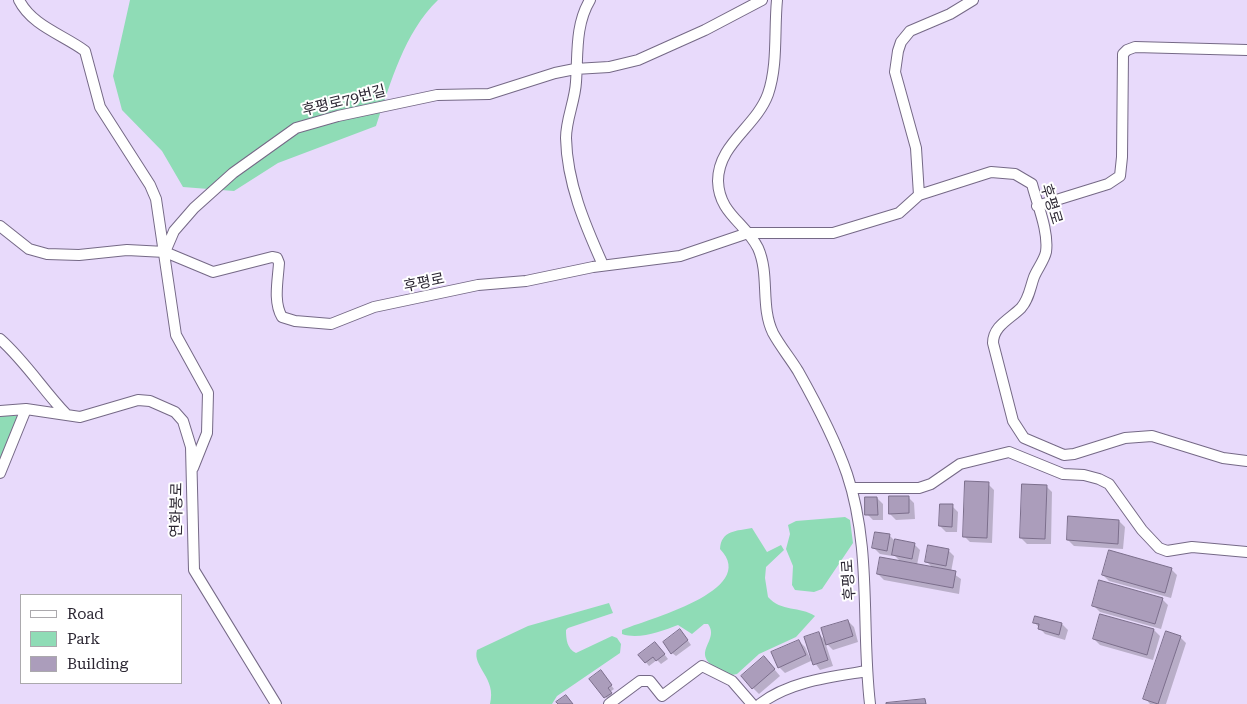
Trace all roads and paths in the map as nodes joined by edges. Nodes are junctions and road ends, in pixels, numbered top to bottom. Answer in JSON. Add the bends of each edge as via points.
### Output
{"nodes":[{"id":1,"x":19,"y":0,"type":"edge"},
{"id":2,"x":590,"y":0,"type":"edge"},
{"id":3,"x":762,"y":0,"type":"edge"},
{"id":4,"x":777,"y":0,"type":"edge"},
{"id":5,"x":973,"y":0,"type":"edge"},
{"id":6,"x":1247,"y":50,"type":"edge"},
{"id":7,"x":575,"y":69,"type":"junction"},
{"id":8,"x":919,"y":194,"type":"junction"},
{"id":9,"x":1038,"y":206,"type":"junction"},
{"id":10,"x":0,"y":226,"type":"edge"},
{"id":11,"x":748,"y":233,"type":"junction"},
{"id":12,"x":165,"y":252,"type":"junction"},
{"id":13,"x":603,"y":266,"type":"junction"},
{"id":14,"x":0,"y":339,"type":"edge"},
{"id":15,"x":26,"y":409,"type":"junction"},
{"id":16,"x":0,"y":410,"type":"edge"},
{"id":17,"x":66,"y":414,"type":"junction"},
{"id":18,"x":1247,"y":461,"type":"edge"},
{"id":19,"x":193,"y":468,"type":"junction"},
{"id":20,"x":0,"y":473,"type":"edge"},
{"id":21,"x":852,"y":488,"type":"junction"},
{"id":22,"x":1247,"y":552,"type":"edge"},
{"id":23,"x":867,"y":671,"type":"junction"},
{"id":24,"x":276,"y":704,"type":"edge"},
{"id":25,"x":609,"y":704,"type":"edge"},
{"id":26,"x":752,"y":704,"type":"edge"},
{"id":27,"x":760,"y":704,"type":"edge"},
{"id":28,"x":870,"y":704,"type":"edge"}],
"edges":[{"from":1,"to":12,"type":"street","via":[[23,8],[46,28],[85,51],[100,107],[153,192]]},
{"from":2,"to":7,"type":"street","via":[[580,29]]},
{"from":3,"to":7,"type":"street","name":"후평로79번길","via":[[638,60],[609,68]]},
{"from":4,"to":11,"type":"street","name":"후평로","via":[[773,76],[768,95],[759,113],[723,157],[719,169],[719,189],[724,205]]},
{"from":5,"to":8,"type":"street","via":[[910,31],[898,51],[895,72],[916,148]]},
{"from":6,"to":9,"type":"street","via":[[1135,47],[1126,50],[1123,54],[1120,176],[1108,184]]},
{"from":7,"to":12,"type":"street","name":"후평로79번길","via":[[489,94],[436,95],[296,128],[233,173],[194,208],[174,231]]},
{"from":7,"to":13,"type":"street","via":[[576,82],[566,138],[568,160],[575,195]]},
{"from":8,"to":9,"type":"street","name":"후평로","via":[[976,175],[1003,171],[1032,184]]},
{"from":8,"to":11,"type":"street","name":"후평로","via":[[899,213],[833,233]]},
{"from":9,"to":18,"type":"street","name":"후평로","via":[[1046,254],[1023,306],[996,330],[992,343],[1013,421],[1024,438],[1064,455],[1125,438],[1152,436],[1223,458]]},
{"from":10,"to":12,"type":"street","via":[[29,249],[47,254],[80,255],[128,250]]},
{"from":11,"to":13,"type":"street","name":"후평로","via":[[680,256]]},
{"from":11,"to":21,"type":"street","name":"후평로","via":[[763,261],[764,300],[774,333],[798,370],[824,421]]},
{"from":12,"to":13,"type":"street","name":"후평로","via":[[213,272],[277,258],[277,310],[282,317],[319,324],[339,321],[374,308],[478,286],[526,281]]},
{"from":12,"to":19,"type":"street","via":[[176,335],[208,393],[207,433]]},
{"from":14,"to":17,"type":"street"},
{"from":15,"to":16,"type":"street","name":"연화봉로"},
{"from":15,"to":17,"type":"street","name":"연화봉로"},
{"from":15,"to":20,"type":"street"},
{"from":17,"to":19,"type":"street","name":"연화봉로","via":[[80,417],[138,400],[161,404],[175,412],[185,426],[192,447]]},
{"from":19,"to":24,"type":"street","name":"연화봉로","via":[[194,570]]},
{"from":21,"to":22,"type":"street","via":[[919,488],[931,484],[960,464],[1009,452],[1063,474],[1084,475],[1109,484],[1158,548],[1167,551],[1192,547]]},
{"from":21,"to":23,"type":"street","name":"후평로","via":[[863,562]]},
{"from":23,"to":27,"type":"street","via":[[807,682],[777,693]]},
{"from":23,"to":28,"type":"street","name":"후평로"},
{"from":25,"to":26,"type":"street","via":[[640,681],[650,681],[662,696],[702,666],[732,681]]}]}
